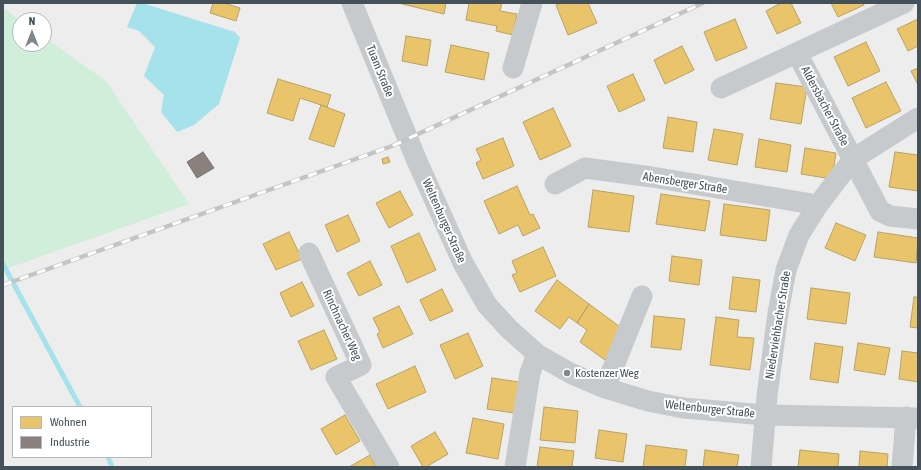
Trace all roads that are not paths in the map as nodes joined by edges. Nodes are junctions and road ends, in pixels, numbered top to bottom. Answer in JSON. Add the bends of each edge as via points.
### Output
{"nodes":[{"id":1,"x":352,"y":3,"type":"edge"},
{"id":2,"x":532,"y":3,"type":"edge"},
{"id":3,"x":904,"y":3,"type":"edge"},
{"id":4,"x":797,"y":53,"type":"junction"},
{"id":5,"x":512,"y":68,"type":"dead end"},
{"id":6,"x":721,"y":88,"type":"dead end"},
{"id":7,"x":918,"y":118,"type":"edge"},
{"id":8,"x":408,"y":139,"type":"joint"},
{"id":9,"x":854,"y":159,"type":"junction"},
{"id":10,"x":555,"y":184,"type":"dead end"},
{"id":11,"x":818,"y":205,"type":"junction"},
{"id":12,"x":918,"y":219,"type":"edge"},
{"id":13,"x":309,"y":253,"type":"dead end"},
{"id":14,"x":642,"y":296,"type":"dead end"},
{"id":15,"x":537,"y":354,"type":"junction"},
{"id":16,"x":605,"y":388,"type":"junction"},
{"id":17,"x":765,"y":415,"type":"junction"},
{"id":18,"x":912,"y":418,"type":"edge"},
{"id":19,"x":389,"y":467,"type":"edge"},
{"id":20,"x":515,"y":467,"type":"edge"},
{"id":21,"x":762,"y":467,"type":"edge"},
{"id":22,"x":902,"y":467,"type":"edge"}],
"edges":[{"from":1,"to":8,"type":"street","name":"Tuam Straße"},
{"from":2,"to":5,"type":"street"},
{"from":3,"to":4,"type":"street","name":"Aldersbacher Straße"},
{"from":4,"to":6,"type":"street","name":"Aldersbacher Straße"},
{"from":4,"to":9,"type":"street","name":"Aldersbacher Straße"},
{"from":7,"to":9,"type":"street","name":"Niederviehbacher Straße"},
{"from":8,"to":15,"type":"street","name":"Weltenburger Straße","via":[[463,264],[487,305]]},
{"from":9,"to":11,"type":"street","name":"Niederviehbacher Straße"},
{"from":9,"to":12,"type":"street","name":"Aldersbacher Straße","via":[[880,211],[890,216]]},
{"from":10,"to":11,"type":"street","name":"Abensberger Straße","via":[[585,168]]},
{"from":11,"to":17,"type":"street","name":"Niederviehbacher Straße","via":[[799,235],[786,270]]},
{"from":13,"to":19,"type":"street","name":"Rinchnacher Weg","via":[[361,365],[336,377]]},
{"from":14,"to":16,"type":"street"},
{"from":15,"to":16,"type":"street","name":"Weltenburger Straße","via":[[570,373]]},
{"from":15,"to":20,"type":"street","via":[[530,373]]},
{"from":16,"to":17,"type":"street","name":"Weltenburger Straße","via":[[683,408]]},
{"from":17,"to":18,"type":"street","name":"Weltenburger Straße"},
{"from":17,"to":21,"type":"street","name":"Niederviehbacher Straße"},
{"from":18,"to":22,"type":"street","name":"Weltenburger Straße"}]}
